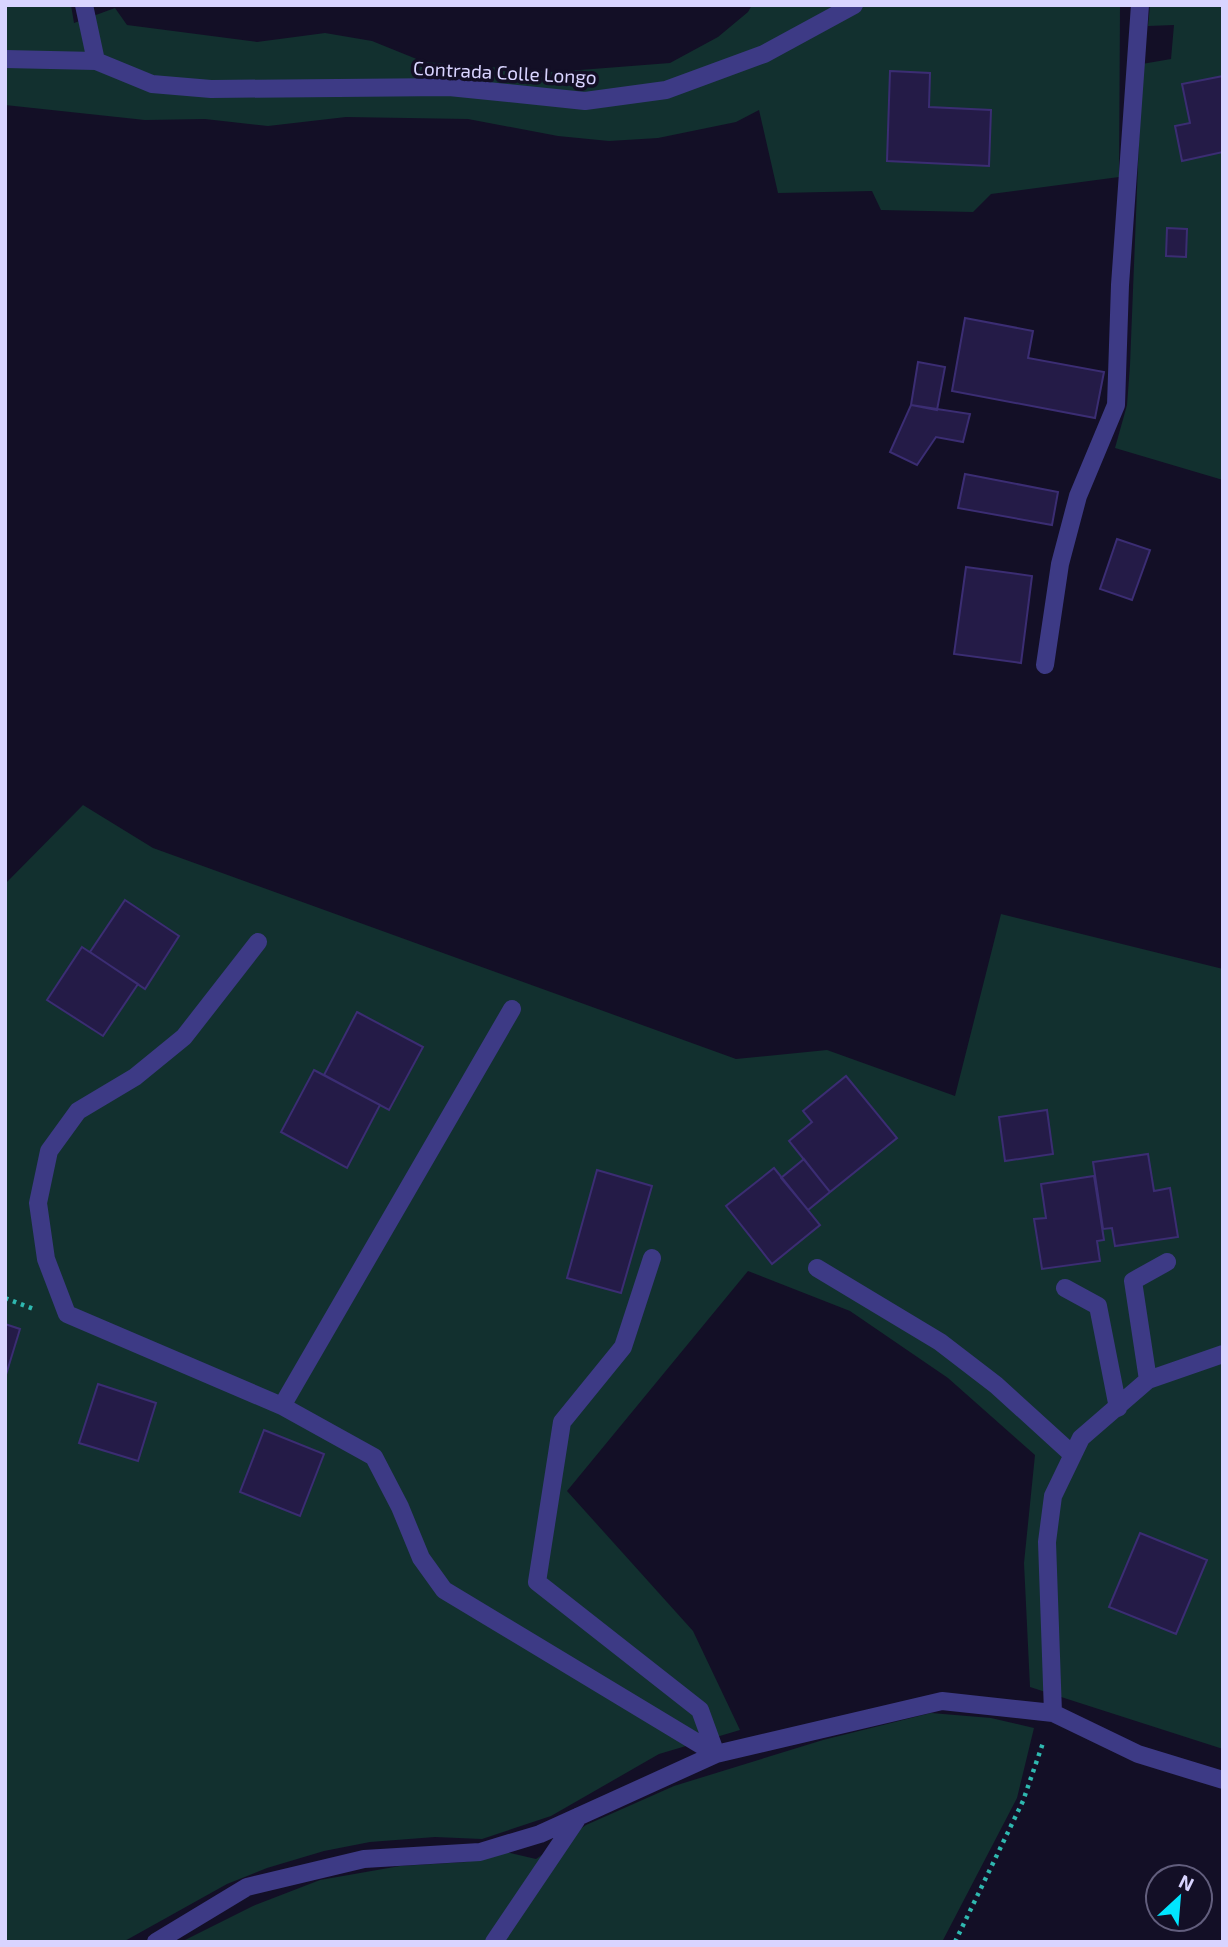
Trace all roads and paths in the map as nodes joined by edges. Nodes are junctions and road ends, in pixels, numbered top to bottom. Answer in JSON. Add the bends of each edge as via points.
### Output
{"nodes":[{"id":1,"x":84,"y":5,"type":"edge"},
{"id":2,"x":854,"y":5,"type":"edge"},
{"id":3,"x":1140,"y":5,"type":"edge"},
{"id":4,"x":5,"y":59,"type":"edge"},
{"id":5,"x":96,"y":61,"type":"junction"},
{"id":6,"x":1045,"y":665,"type":"dead end"},
{"id":7,"x":258,"y":942,"type":"dead end"},
{"id":8,"x":512,"y":1009,"type":"dead end"},
{"id":9,"x":652,"y":1258,"type":"dead end"},
{"id":10,"x":1167,"y":1262,"type":"dead end"},
{"id":11,"x":817,"y":1268,"type":"dead end"},
{"id":12,"x":1065,"y":1288,"type":"dead end"},
{"id":13,"x":1223,"y":1353,"type":"edge"},
{"id":14,"x":1148,"y":1380,"type":"junction"},
{"id":15,"x":282,"y":1406,"type":"junction"},
{"id":16,"x":1118,"y":1408,"type":"junction"},
{"id":17,"x":1073,"y":1455,"type":"junction"},
{"id":18,"x":1053,"y":1713,"type":"junction"},
{"id":19,"x":716,"y":1754,"type":"junction"},
{"id":20,"x":1223,"y":1780,"type":"edge"},
{"id":21,"x":579,"y":1816,"type":"junction"},
{"id":22,"x":156,"y":1942,"type":"edge"},
{"id":23,"x":494,"y":1942,"type":"edge"},
{"id":24,"x":955,"y":1942,"type":"edge"}],
"edges":[{"from":1,"to":5,"type":"street"},
{"from":2,"to":5,"type":"street","name":"Contrada Colle Longo","via":[[764,54],[678,85],[585,101],[449,87],[211,89],[152,84]]},
{"from":3,"to":6,"type":"street","via":[[1116,405],[1077,496],[1060,564]]},
{"from":4,"to":5,"type":"street","name":"Contrada Colle Longo"},
{"from":7,"to":15,"type":"street","via":[[184,1037],[135,1077],[78,1111],[49,1151],[38,1203],[46,1259],[67,1314]]},
{"from":8,"to":15,"type":"street"},
{"from":9,"to":19,"type":"street","via":[[623,1347],[562,1422],[537,1582],[700,1710]]},
{"from":10,"to":14,"type":"street","via":[[1133,1281]]},
{"from":11,"to":17,"type":"street","via":[[940,1342]]},
{"from":12,"to":16,"type":"street","via":[[1098,1306]]},
{"from":13,"to":14,"type":"street"},
{"from":14,"to":16,"type":"street"},
{"from":15,"to":19,"type":"street","via":[[374,1457],[421,1559],[444,1590]]},
{"from":16,"to":17,"type":"street","via":[[1081,1438]]},
{"from":17,"to":18,"type":"street","via":[[1053,1496],[1048,1542]]},
{"from":18,"to":19,"type":"street","via":[[942,1701]]},
{"from":18,"to":20,"type":"street","via":[[1138,1754]]},
{"from":18,"to":24,"type":"path","via":[[1023,1801]]},
{"from":19,"to":21,"type":"street"},
{"from":21,"to":22,"type":"street","via":[[481,1852],[364,1859],[247,1887]]},
{"from":21,"to":23,"type":"street"}]}
